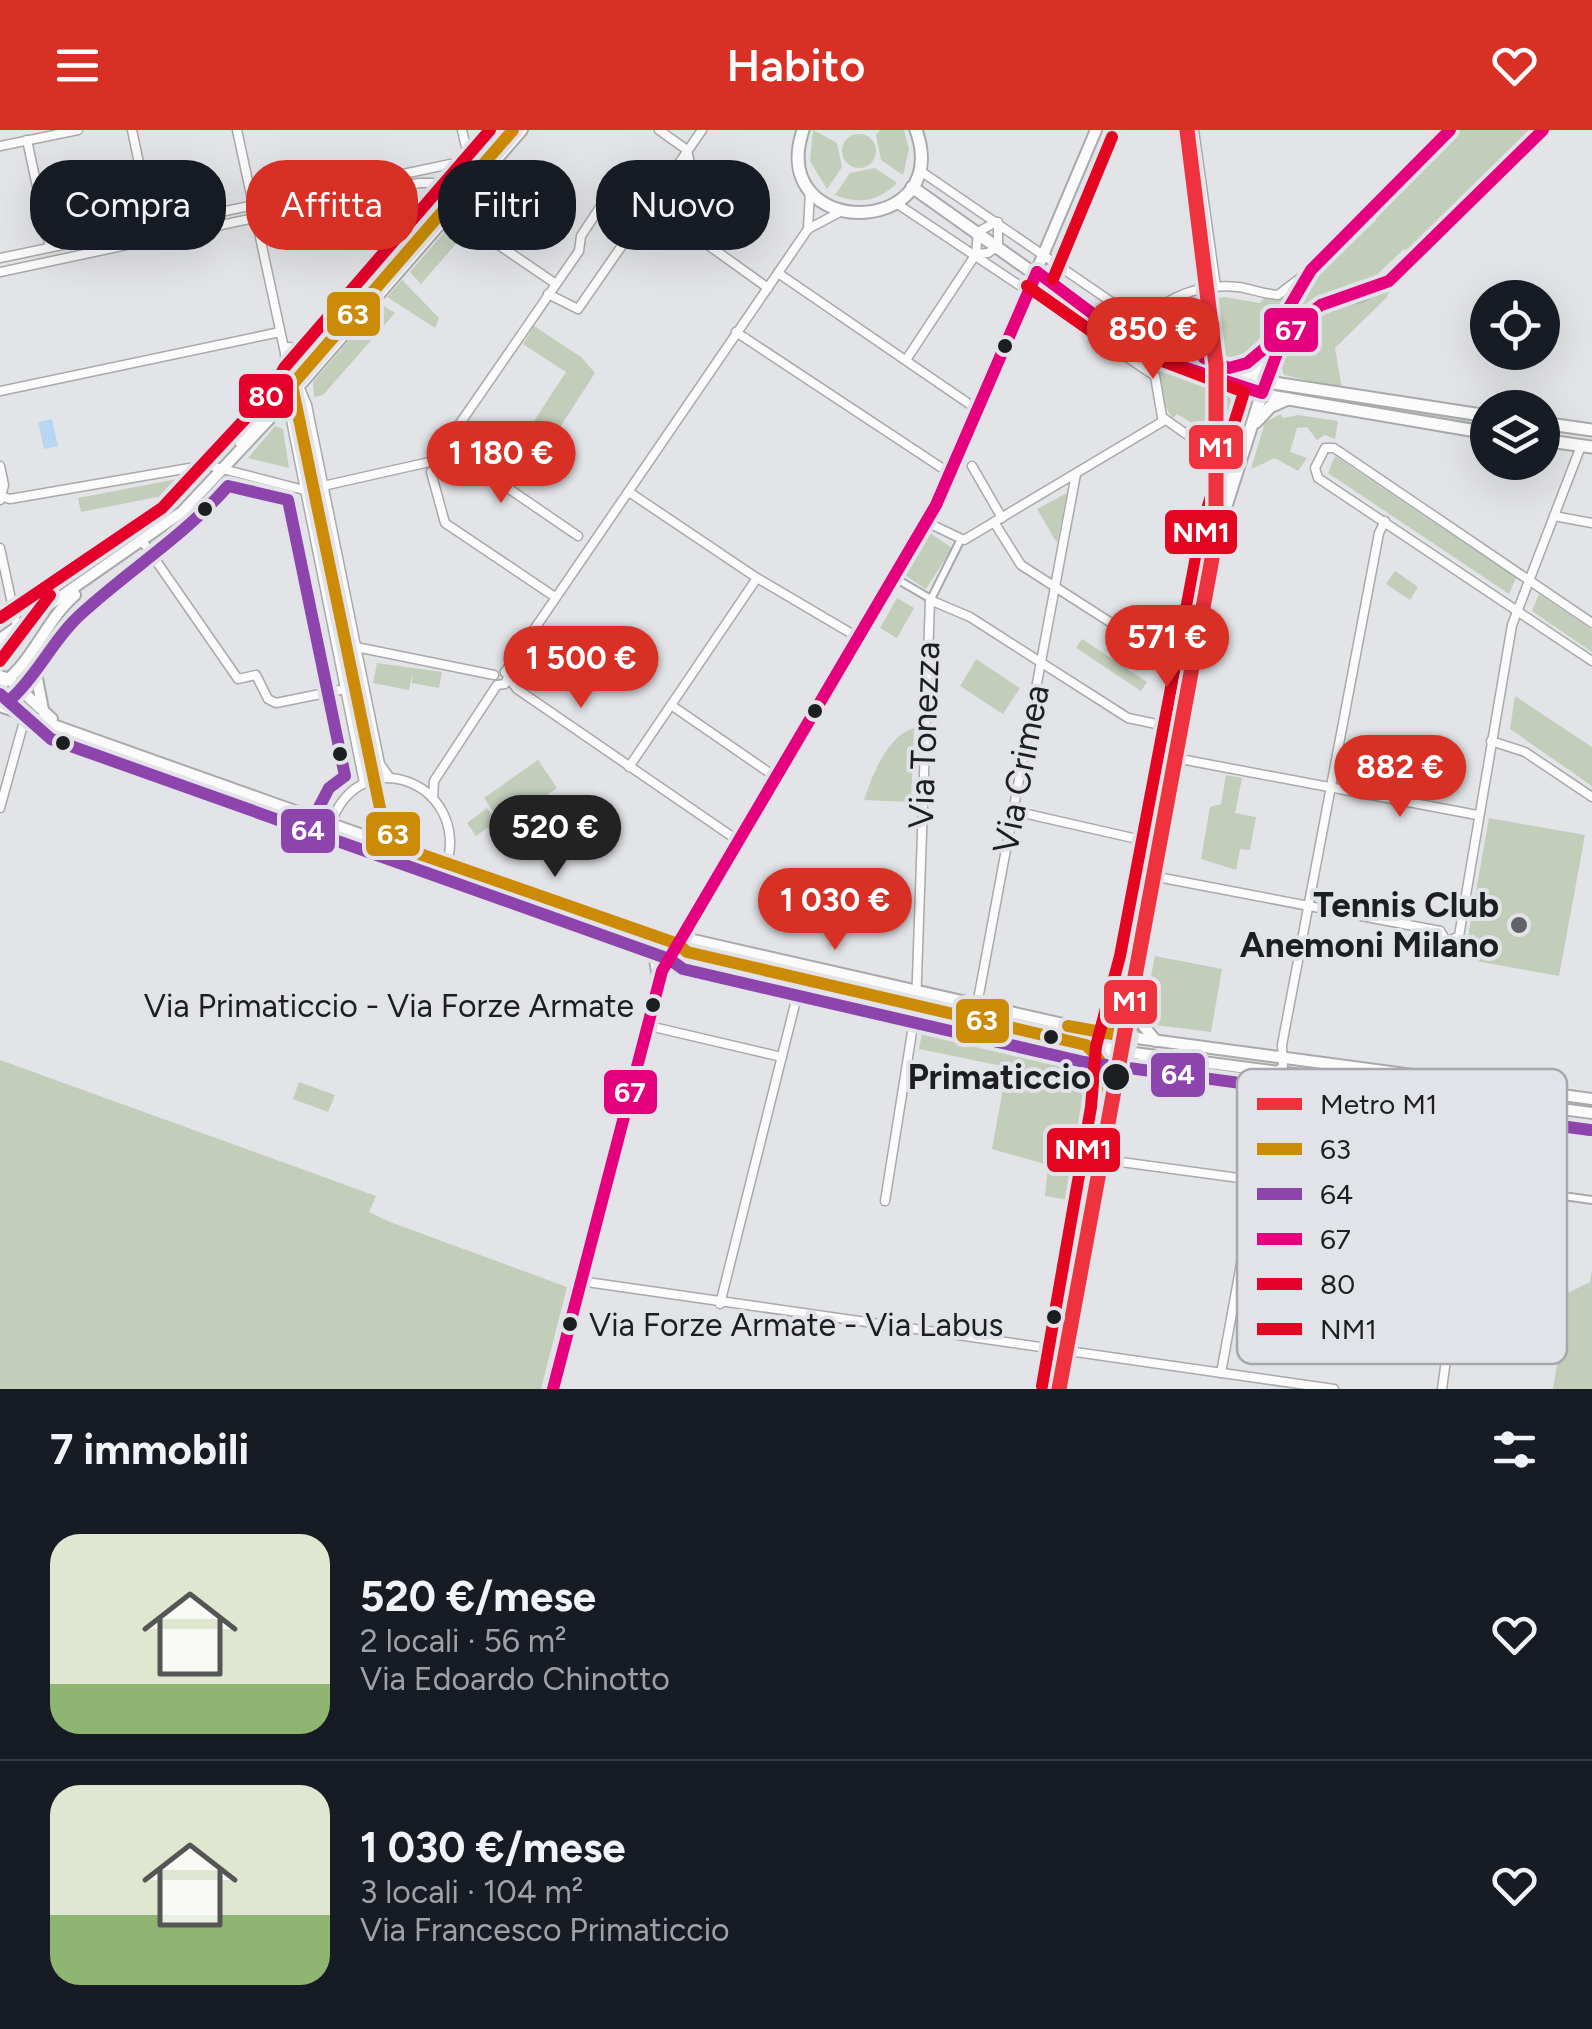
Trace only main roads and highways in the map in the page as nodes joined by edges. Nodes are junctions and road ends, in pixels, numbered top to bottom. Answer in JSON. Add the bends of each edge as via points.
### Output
{"nodes":[{"id":1,"x":916,"y":130,"type":"edge"},
{"id":2,"x":1450,"y":130,"type":"edge"},
{"id":3,"x":1543,"y":130,"type":"edge"},
{"id":4,"x":798,"y":132,"type":"edge"},
{"id":5,"x":912,"y":187,"type":"junction"},
{"id":6,"x":1108,"y":322,"type":"junction"},
{"id":7,"x":1271,"y":352,"type":"junction"},
{"id":8,"x":1227,"y":375,"type":"junction"},
{"id":9,"x":1258,"y":385,"type":"junction"},
{"id":10,"x":1299,"y":388,"type":"junction"},
{"id":11,"x":1323,"y":391,"type":"junction"},
{"id":12,"x":1338,"y":393,"type":"junction"},
{"id":13,"x":1288,"y":399,"type":"junction"},
{"id":14,"x":1321,"y":405,"type":"junction"},
{"id":15,"x":1336,"y":407,"type":"junction"},
{"id":16,"x":1242,"y":410,"type":"junction"},
{"id":17,"x":1470,"y":413,"type":"edge"},
{"id":18,"x":1560,"y":426,"type":"edge"},
{"id":19,"x":1470,"y":430,"type":"edge"},
{"id":20,"x":1588,"y":430,"type":"edge"},
{"id":21,"x":1247,"y":438,"type":"junction"},
{"id":22,"x":1560,"y":442,"type":"edge"},
{"id":23,"x":1586,"y":446,"type":"edge"},
{"id":24,"x":1219,"y":528,"type":"junction"},
{"id":25,"x":1056,"y":1389,"type":"edge"}],
"edges":[{"from":1,"to":5,"type":"main road","via":[[921,148]]},
{"from":2,"to":7,"type":"main road","via":[[1311,270],[1289,301]]},
{"from":3,"to":7,"type":"main road","via":[[1398,273],[1370,291],[1308,311]]},
{"from":4,"to":5,"type":"main road","via":[[800,169],[810,190],[840,212],[870,214]]},
{"from":5,"to":6,"type":"main road"},
{"from":6,"to":8,"type":"main road","via":[[1171,344]]},
{"from":6,"to":8,"type":"main road","via":[[1129,341],[1180,366]]},
{"from":7,"to":8,"type":"main road"},
{"from":7,"to":9,"type":"main road"},
{"from":7,"to":10,"type":"main road"},
{"from":8,"to":9,"type":"main road"},
{"from":8,"to":16,"type":"main road"},
{"from":9,"to":10,"type":"main road"},
{"from":9,"to":13,"type":"main road"},
{"from":9,"to":16,"type":"main road"},
{"from":9,"to":21,"type":"main road"},
{"from":10,"to":11,"type":"main road"},
{"from":11,"to":12,"type":"main road"},
{"from":11,"to":14,"type":"main road"},
{"from":12,"to":15,"type":"main road"},
{"from":12,"to":17,"type":"main road"},
{"from":13,"to":14,"type":"main road"},
{"from":13,"to":21,"type":"main road","via":[[1266,410]]},
{"from":14,"to":15,"type":"main road"},
{"from":15,"to":19,"type":"main road"},
{"from":16,"to":24,"type":"main road"},
{"from":18,"to":20,"type":"main road"},
{"from":20,"to":23,"type":"main road"},
{"from":21,"to":24,"type":"main road"},
{"from":22,"to":23,"type":"main road"},
{"from":24,"to":25,"type":"main road"}]}
